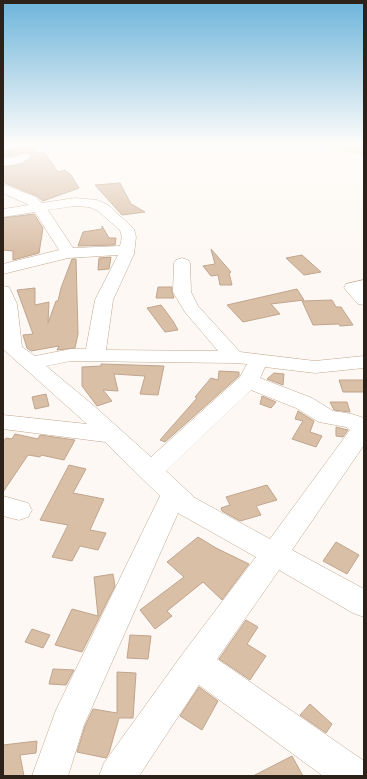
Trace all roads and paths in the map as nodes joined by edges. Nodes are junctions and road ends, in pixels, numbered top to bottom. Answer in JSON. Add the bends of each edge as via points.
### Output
{"nodes":[{"id":1,"x":3,"y":188,"type":"edge"},
{"id":2,"x":39,"y":207,"type":"junction"},
{"id":3,"x":3,"y":213,"type":"edge"},
{"id":4,"x":127,"y":250,"type":"junction"},
{"id":5,"x":68,"y":253,"type":"junction"},
{"id":6,"x":182,"y":263,"type":"dead end"},
{"id":7,"x":3,"y":269,"type":"edge"},
{"id":8,"x":364,"y":285,"type":"edge"},
{"id":9,"x":3,"y":291,"type":"edge"},
{"id":10,"x":364,"y":300,"type":"edge"},
{"id":11,"x":12,"y":354,"type":"edge"},
{"id":12,"x":95,"y":356,"type":"junction"},
{"id":13,"x":234,"y":357,"type":"junction"},
{"id":14,"x":259,"y":360,"type":"junction"},
{"id":15,"x":364,"y":362,"type":"edge"},
{"id":16,"x":248,"y":381,"type":"junction"},
{"id":17,"x":3,"y":422,"type":"edge"},
{"id":18,"x":363,"y":428,"type":"edge"},
{"id":19,"x":111,"y":435,"type":"junction"},
{"id":20,"x":150,"y":472,"type":"junction"},
{"id":21,"x":174,"y":494,"type":"junction"},
{"id":22,"x":274,"y":555,"type":"junction"},
{"id":23,"x":364,"y":604,"type":"edge"},
{"id":24,"x":195,"y":663,"type":"junction"},
{"id":25,"x":50,"y":776,"type":"edge"},
{"id":26,"x":117,"y":776,"type":"edge"},
{"id":27,"x":354,"y":776,"type":"edge"}],
"edges":[{"from":1,"to":2,"type":"street","via":[[31,200]]},
{"from":2,"to":3,"type":"street"},
{"from":2,"to":4,"type":"street","via":[[75,202],[92,203],[99,199],[127,229]]},
{"from":2,"to":5,"type":"street"},
{"from":4,"to":5,"type":"street"},
{"from":4,"to":12,"type":"street","via":[[104,300]]},
{"from":5,"to":7,"type":"street"},
{"from":6,"to":13,"type":"street","via":[[182,292],[191,308]]},
{"from":8,"to":10,"type":"street","via":[[352,288]]},
{"from":9,"to":11,"type":"street","via":[[8,304]]},
{"from":11,"to":12,"type":"street"},
{"from":11,"to":19,"type":"street"},
{"from":12,"to":13,"type":"street"},
{"from":13,"to":14,"type":"street"},
{"from":14,"to":15,"type":"street","via":[[315,367]]},
{"from":14,"to":16,"type":"street"},
{"from":16,"to":18,"type":"street","via":[[304,403],[327,417],[352,421]]},
{"from":16,"to":20,"type":"street"},
{"from":17,"to":19,"type":"street"},
{"from":18,"to":22,"type":"street"},
{"from":19,"to":20,"type":"street"},
{"from":20,"to":21,"type":"street"},
{"from":21,"to":22,"type":"street","via":[[186,505]]},
{"from":21,"to":25,"type":"street","via":[[68,722]]},
{"from":22,"to":23,"type":"street"},
{"from":22,"to":24,"type":"street"},
{"from":24,"to":26,"type":"street"},
{"from":24,"to":27,"type":"street"}]}
